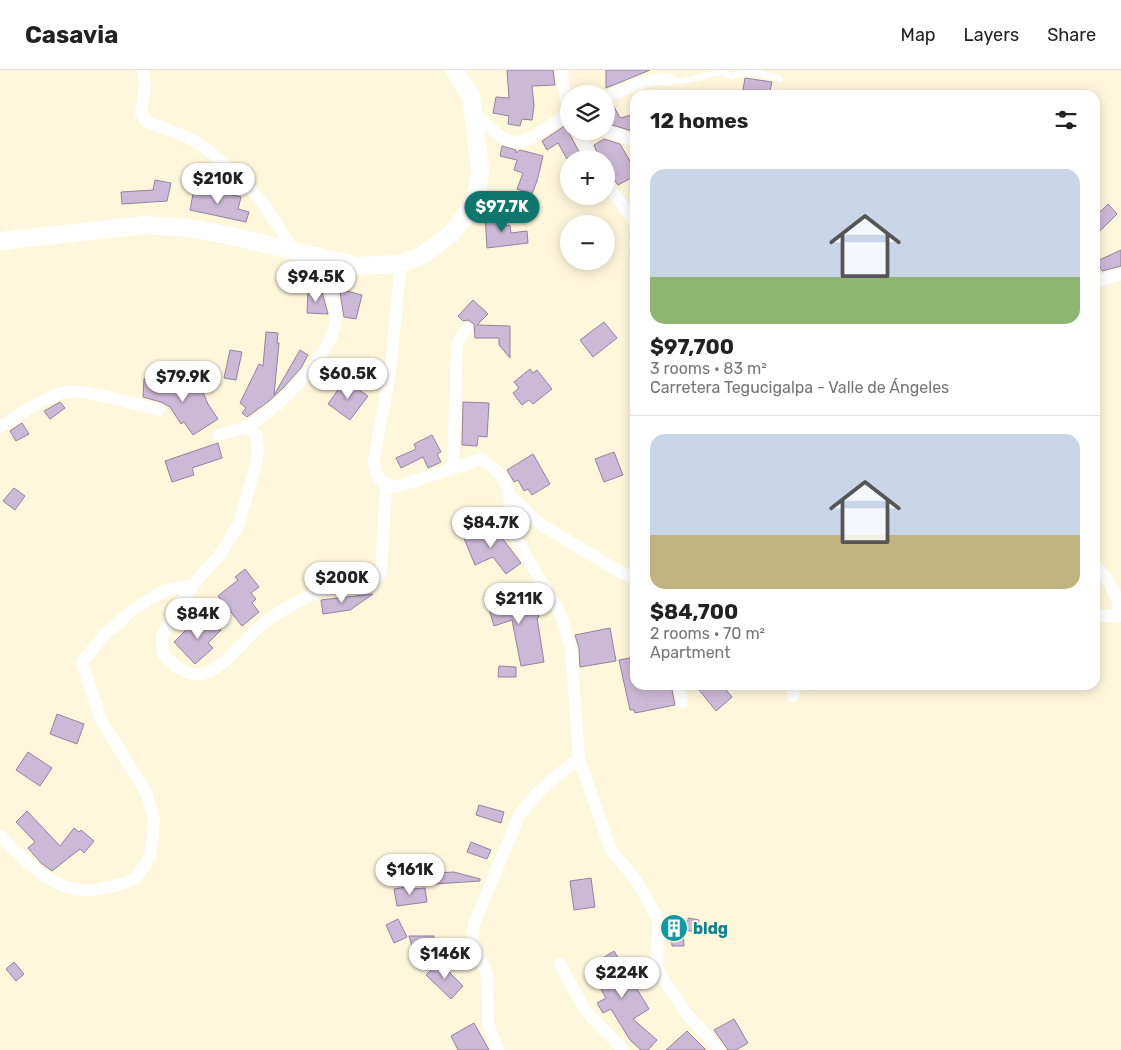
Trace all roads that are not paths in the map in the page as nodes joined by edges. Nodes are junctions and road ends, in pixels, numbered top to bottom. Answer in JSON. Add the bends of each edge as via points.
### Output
{"nodes":[{"id":1,"x":143,"y":70,"type":"edge"},
{"id":2,"x":454,"y":70,"type":"edge"},
{"id":3,"x":561,"y":70,"type":"edge"},
{"id":4,"x":780,"y":79,"type":"dead end"},
{"id":5,"x":669,"y":80,"type":"joint"},
{"id":6,"x":564,"y":85,"type":"edge"},
{"id":7,"x":615,"y":94,"type":"edge"},
{"id":8,"x":473,"y":110,"type":"junction"},
{"id":9,"x":560,"y":119,"type":"edge"},
{"id":10,"x":615,"y":134,"type":"edge"},
{"id":11,"x":630,"y":139,"type":"edge"},
{"id":12,"x":615,"y":195,"type":"edge"},
{"id":13,"x":630,"y":216,"type":"edge"},
{"id":14,"x":0,"y":242,"type":"edge"},
{"id":15,"x":294,"y":251,"type":"junction"},
{"id":16,"x":331,"y":259,"type":"junction"},
{"id":17,"x":401,"y":262,"type":"junction"},
{"id":18,"x":1121,"y":274,"type":"edge"},
{"id":19,"x":1100,"y":280,"type":"edge"},
{"id":20,"x":467,"y":328,"type":"dead end"},
{"id":21,"x":159,"y":410,"type":"dead end"},
{"id":22,"x":248,"y":426,"type":"junction"},
{"id":23,"x":0,"y":427,"type":"edge"},
{"id":24,"x":219,"y":435,"type":"dead end"},
{"id":25,"x":453,"y":467,"type":"junction"},
{"id":26,"x":386,"y":486,"type":"junction"},
{"id":27,"x":511,"y":497,"type":"junction"},
{"id":28,"x":1100,"y":571,"type":"edge"},
{"id":29,"x":630,"y":576,"type":"edge"},
{"id":30,"x":193,"y":585,"type":"junction"},
{"id":31,"x":1100,"y":615,"type":"edge"},
{"id":32,"x":1119,"y":617,"type":"edge"},
{"id":33,"x":680,"y":690,"type":"edge"},
{"id":34,"x":682,"y":702,"type":"dead end"},
{"id":35,"x":579,"y":759,"type":"junction"},
{"id":36,"x":0,"y":836,"type":"edge"},
{"id":37,"x":560,"y":964,"type":"dead end"},
{"id":38,"x":498,"y":1050,"type":"edge"},
{"id":39,"x":623,"y":1050,"type":"edge"},
{"id":40,"x":720,"y":1050,"type":"edge"}],
"edges":[{"from":1,"to":15,"type":"street","via":[[145,85],[141,113],[147,122],[204,147],[237,175],[264,204]]},
{"from":2,"to":8,"type":"main road","via":[[471,96]]},
{"from":3,"to":6,"type":"street"},
{"from":4,"to":5,"type":"lane","via":[[756,72],[731,76],[722,72],[683,81]]},
{"from":5,"to":7,"type":"street","via":[[661,78],[645,82]]},
{"from":8,"to":9,"type":"street","via":[[497,135],[521,143]]},
{"from":8,"to":17,"type":"main road","via":[[480,171],[476,197],[452,233],[420,257]]},
{"from":10,"to":11,"type":"street"},
{"from":12,"to":13,"type":"street"},
{"from":14,"to":15,"type":"main road","via":[[145,225],[188,228]]},
{"from":15,"to":16,"type":"main road"},
{"from":16,"to":17,"type":"main road","via":[[358,266]]},
{"from":16,"to":22,"type":"street","via":[[328,278],[334,300],[334,332],[326,348],[290,394]]},
{"from":17,"to":26,"type":"street","via":[[390,372],[374,459],[378,479]]},
{"from":18,"to":19,"type":"street"},
{"from":20,"to":25,"type":"street","via":[[457,344]]},
{"from":21,"to":23,"type":"street","via":[[69,392],[55,396]]},
{"from":22,"to":24,"type":"street"},
{"from":22,"to":30,"type":"street","via":[[256,435],[258,449],[243,513],[220,555]]},
{"from":25,"to":26,"type":"street","via":[[396,487]]},
{"from":25,"to":27,"type":"street","via":[[481,459],[496,468]]},
{"from":26,"to":30,"type":"street","via":[[382,573],[377,579],[370,583],[322,590],[272,617],[225,661],[204,674],[188,674],[163,654],[162,637]]},
{"from":27,"to":29,"type":"street","via":[[543,526]]},
{"from":27,"to":35,"type":"street","via":[[512,527],[516,539],[560,613],[571,649]]},
{"from":28,"to":32,"type":"street","via":[[1118,600]]},
{"from":30,"to":36,"type":"street","via":[[166,590],[134,609],[106,633],[82,662],[102,720],[146,792],[154,820],[150,857],[135,880],[85,891],[69,888],[31,867]]},
{"from":31,"to":32,"type":"street"},
{"from":33,"to":34,"type":"street"},
{"from":35,"to":38,"type":"street","via":[[528,801],[474,924],[472,941],[487,974],[488,1024]]},
{"from":35,"to":40,"type":"street","via":[[611,850],[636,880],[658,919],[657,969],[686,1013]]},
{"from":37,"to":39,"type":"street","via":[[585,1010]]}]}
